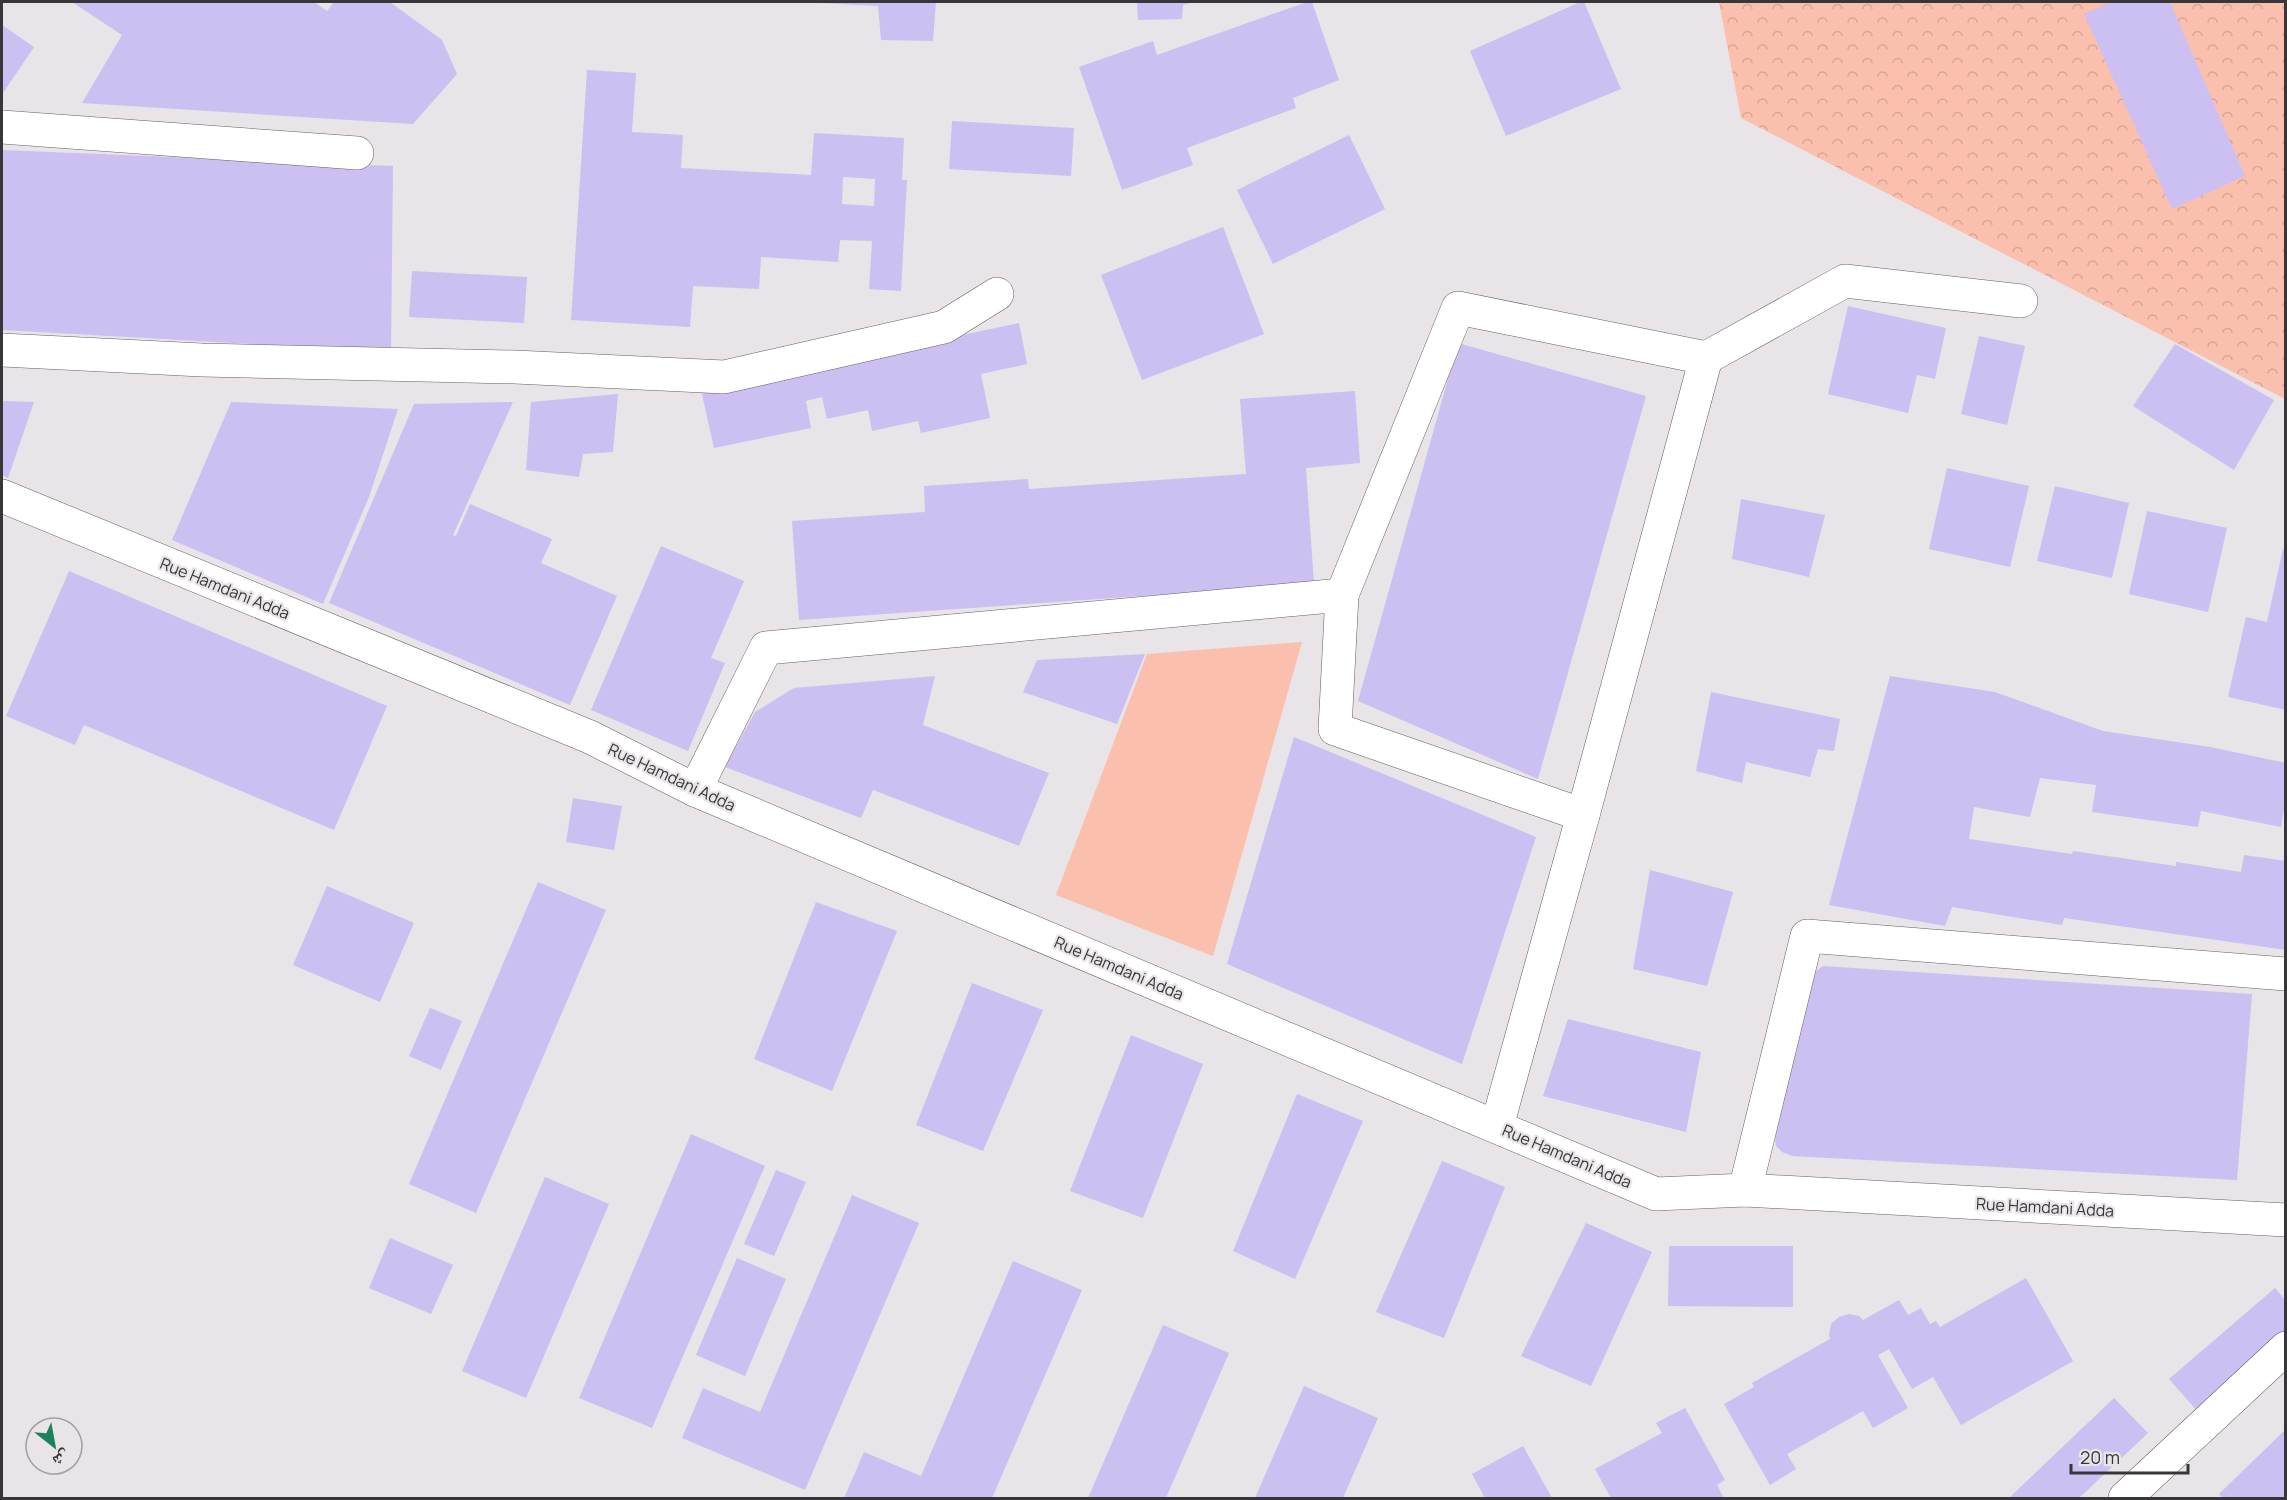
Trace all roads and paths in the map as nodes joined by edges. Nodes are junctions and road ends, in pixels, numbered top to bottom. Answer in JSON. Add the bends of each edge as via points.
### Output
{"nodes":[{"id":1,"x":2,"y":127,"type":"edge"},
{"id":2,"x":357,"y":153,"type":"dead end"},
{"id":3,"x":996,"y":294,"type":"dead end"},
{"id":4,"x":2021,"y":301,"type":"dead end"},
{"id":5,"x":2,"y":350,"type":"edge"},
{"id":6,"x":1706,"y":358,"type":"junction"},
{"id":7,"x":2,"y":496,"type":"edge"},
{"id":8,"x":1341,"y":595,"type":"junction"},
{"id":9,"x":695,"y":790,"type":"junction"},
{"id":10,"x":1583,"y":815,"type":"junction"},
{"id":11,"x":2286,"y":974,"type":"edge"},
{"id":12,"x":1497,"y":1126,"type":"junction"},
{"id":13,"x":1745,"y":1190,"type":"junction"},
{"id":14,"x":2286,"y":1220,"type":"edge"},
{"id":15,"x":2286,"y":1348,"type":"edge"},
{"id":16,"x":2125,"y":1498,"type":"edge"}],
"edges":[{"from":1,"to":2,"type":"street"},
{"from":3,"to":5,"type":"street","via":[[945,327],[724,376]]},
{"from":4,"to":6,"type":"street","via":[[1845,281]]},
{"from":6,"to":8,"type":"street","via":[[1458,308]]},
{"from":6,"to":10,"type":"street"},
{"from":7,"to":9,"type":"street","name":"Rue Hamdani Adda","via":[[590,737]]},
{"from":8,"to":9,"type":"street","via":[[766,648]]},
{"from":8,"to":10,"type":"street","via":[[1335,729]]},
{"from":9,"to":12,"type":"street","name":"Rue Hamdani Adda"},
{"from":10,"to":12,"type":"street"},
{"from":11,"to":13,"type":"street","via":[[1807,936]]},
{"from":12,"to":13,"type":"street","name":"Rue Hamdani Adda","via":[[1656,1194]]},
{"from":13,"to":14,"type":"street","name":"Rue Hamdani Adda"},
{"from":15,"to":16,"type":"street"}]}
